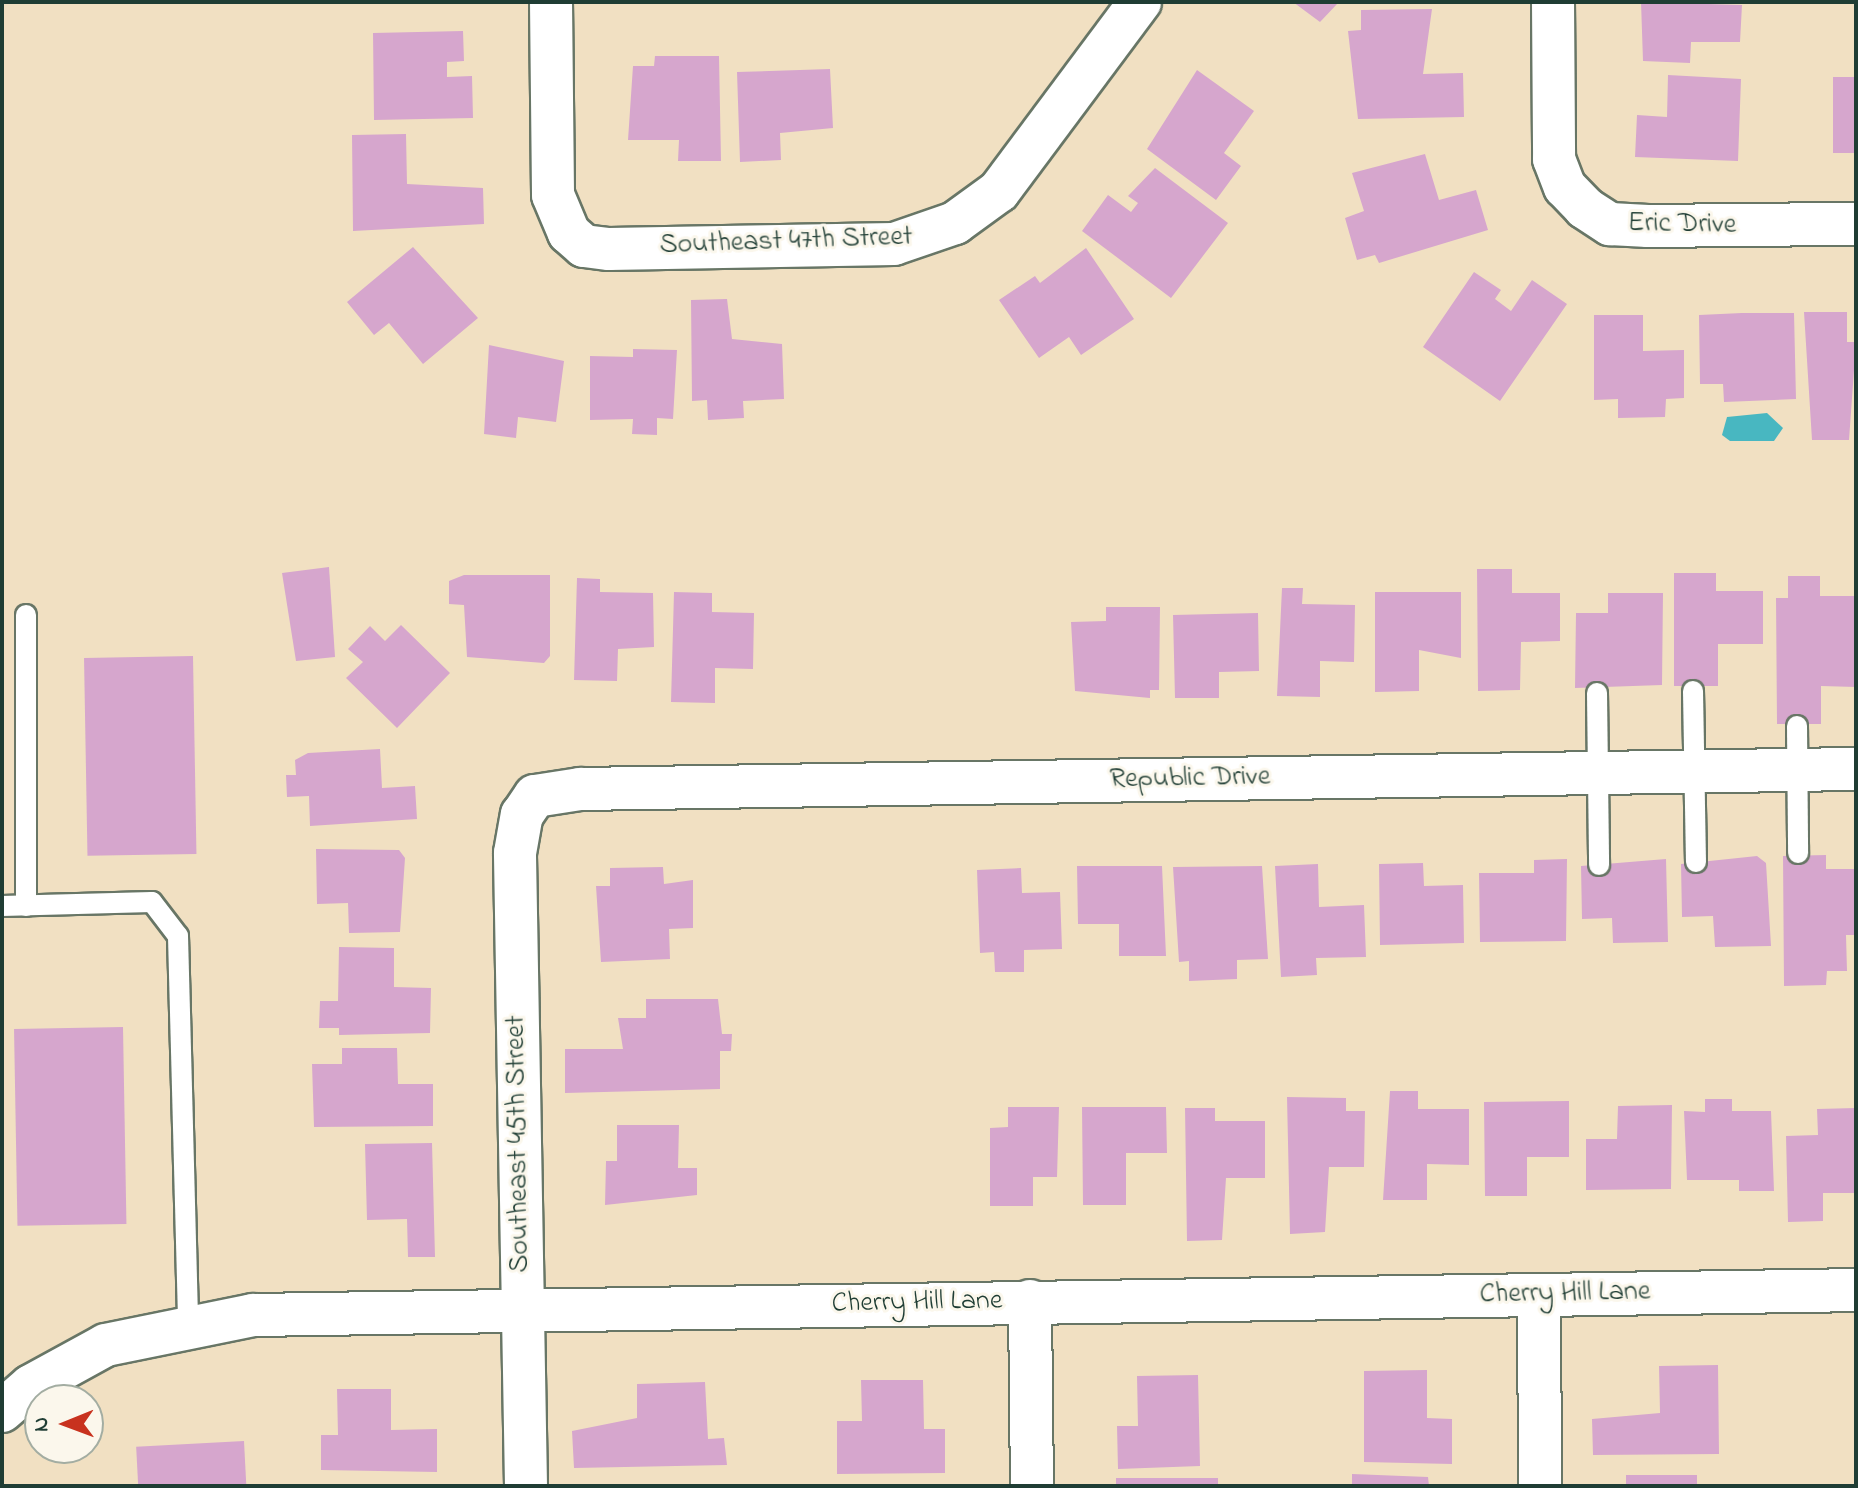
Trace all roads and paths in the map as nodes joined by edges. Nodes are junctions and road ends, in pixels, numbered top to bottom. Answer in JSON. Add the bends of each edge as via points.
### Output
{"nodes":[{"id":1,"x":551,"y":2,"type":"edge"},
{"id":2,"x":1140,"y":2,"type":"edge"},
{"id":3,"x":1553,"y":2,"type":"edge"},
{"id":4,"x":1856,"y":224,"type":"edge"},
{"id":5,"x":26,"y":615,"type":"dead end"},
{"id":6,"x":1693,"y":691,"type":"dead end"},
{"id":7,"x":1597,"y":693,"type":"dead end"},
{"id":8,"x":1797,"y":726,"type":"dead end"},
{"id":9,"x":1856,"y":769,"type":"edge"},
{"id":10,"x":1797,"y":770,"type":"junction"},
{"id":11,"x":1695,"y":771,"type":"junction"},
{"id":12,"x":1598,"y":773,"type":"junction"},
{"id":13,"x":528,"y":803,"type":"joint"},
{"id":14,"x":1798,"y":853,"type":"dead end"},
{"id":15,"x":1696,"y":862,"type":"dead end"},
{"id":16,"x":1599,"y":865,"type":"dead end"},
{"id":17,"x":2,"y":906,"type":"edge"},
{"id":18,"x":26,"y":906,"type":"junction"},
{"id":19,"x":1856,"y":1290,"type":"edge"},
{"id":20,"x":1539,"y":1295,"type":"junction"},
{"id":21,"x":1030,"y":1301,"type":"junction"},
{"id":22,"x":522,"y":1309,"type":"junction"},
{"id":23,"x":188,"y":1324,"type":"junction"},
{"id":24,"x":2,"y":1411,"type":"edge"},
{"id":25,"x":526,"y":1486,"type":"edge"},
{"id":26,"x":1032,"y":1486,"type":"edge"},
{"id":27,"x":1540,"y":1486,"type":"edge"}],
"edges":[{"from":1,"to":2,"type":"street","name":"Southeast 47th Street","via":[[553,195],[569,233],[584,246],[609,249],[894,244],[925,237],[999,191]]},
{"from":3,"to":4,"type":"street","name":"Eric Drive","via":[[1554,159],[1565,187],[1585,208],[1610,224]]},
{"from":5,"to":18,"type":"lane"},
{"from":6,"to":11,"type":"lane"},
{"from":7,"to":12,"type":"lane"},
{"from":8,"to":10,"type":"lane"},
{"from":9,"to":10,"type":"street","name":"Republic Drive"},
{"from":10,"to":11,"type":"street","name":"Republic Drive"},
{"from":10,"to":14,"type":"lane"},
{"from":11,"to":12,"type":"street","name":"Republic Drive"},
{"from":11,"to":15,"type":"lane"},
{"from":12,"to":13,"type":"street","name":"Republic Drive","via":[[580,789],[545,792]]},
{"from":12,"to":16,"type":"lane"},
{"from":13,"to":22,"type":"street","name":"Southeast 45th Street","via":[[515,853]]},
{"from":17,"to":18,"type":"lane"},
{"from":18,"to":23,"type":"lane","via":[[152,902],[178,936]]},
{"from":19,"to":20,"type":"street","name":"Cherry Hill Lane"},
{"from":20,"to":21,"type":"street","name":"Cherry Hill Lane"},
{"from":20,"to":27,"type":"street"},
{"from":21,"to":22,"type":"street","name":"Cherry Hill Lane"},
{"from":21,"to":26,"type":"street"},
{"from":22,"to":23,"type":"street","name":"Cherry Hill Lane","via":[[253,1315]]},
{"from":22,"to":25,"type":"street","name":"Southeast 45th Street"},
{"from":23,"to":24,"type":"street","name":"Cherry Hill Lane","via":[[85,1355]]}]}
